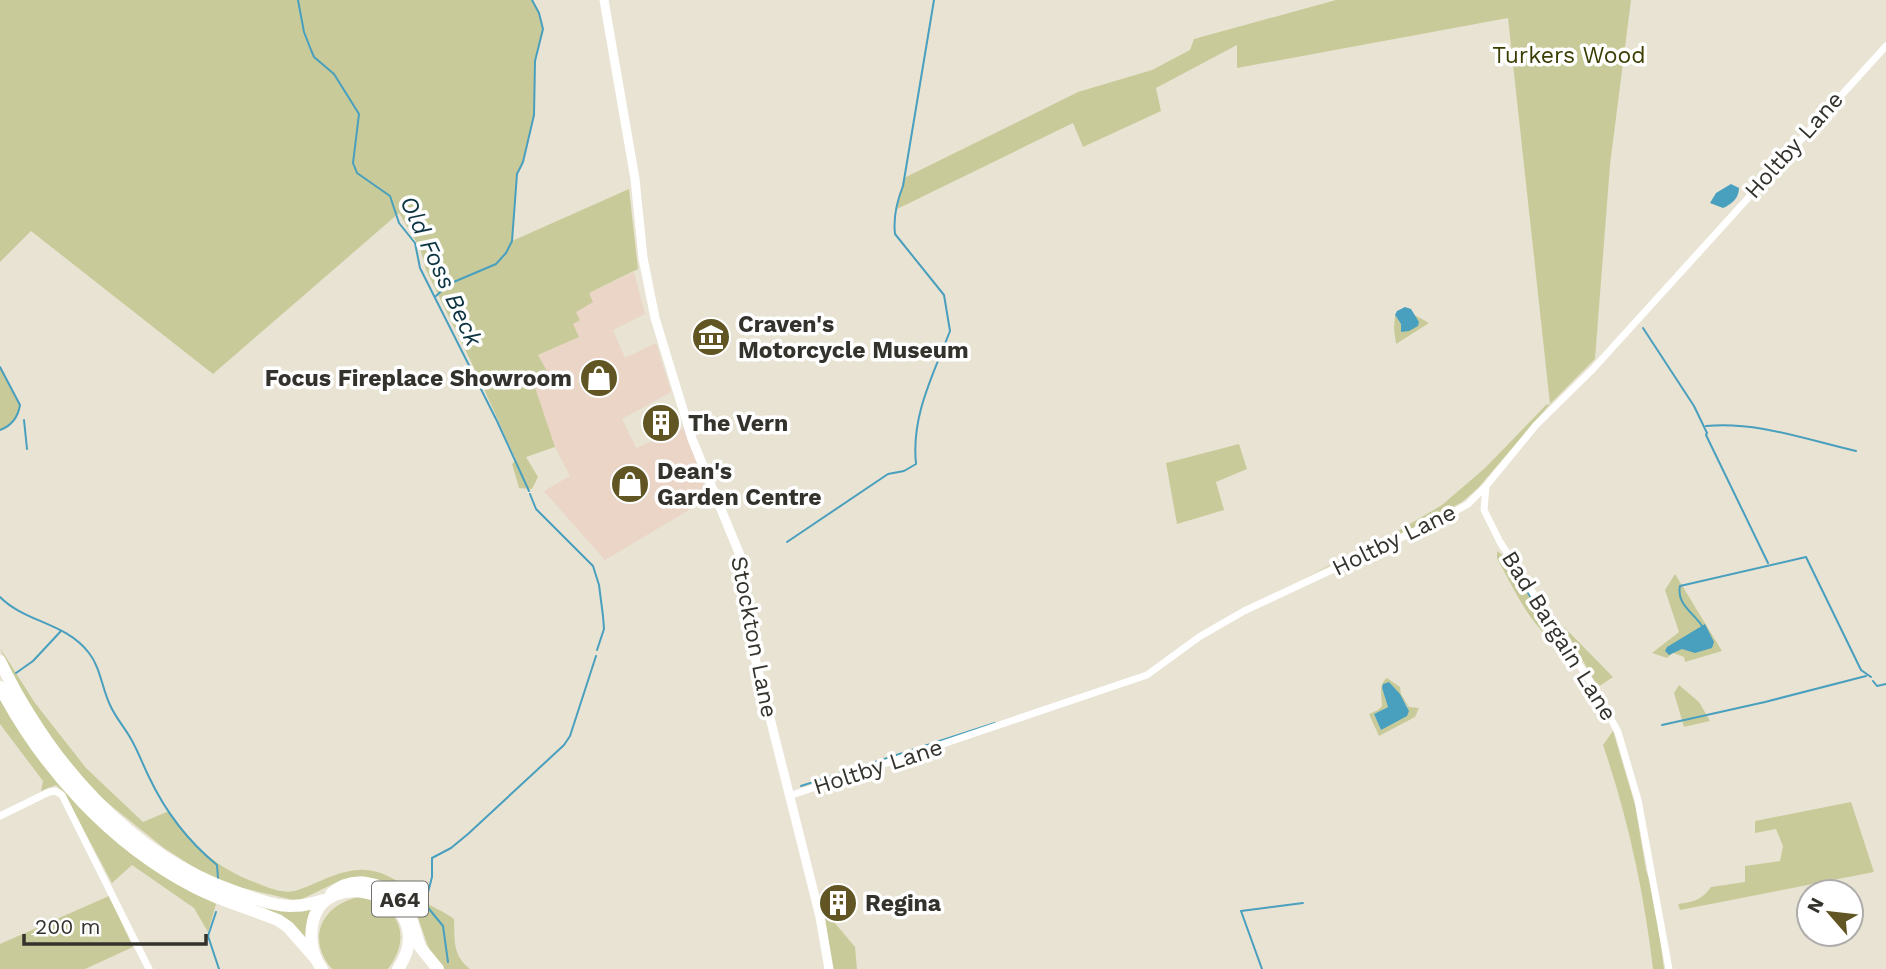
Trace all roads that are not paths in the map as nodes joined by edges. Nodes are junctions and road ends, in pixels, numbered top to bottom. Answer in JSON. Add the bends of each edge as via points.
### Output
{"nodes":[{"id":1,"x":604,"y":0,"type":"edge"},
{"id":2,"x":1886,"y":46,"type":"edge"},
{"id":3,"x":1486,"y":486,"type":"junction"},
{"id":4,"x":1468,"y":504,"type":"junction"},
{"id":5,"x":1484,"y":510,"type":"junction"},
{"id":6,"x":0,"y":661,"type":"edge"},
{"id":7,"x":0,"y":687,"type":"edge"},
{"id":8,"x":73,"y":784,"type":"junction"},
{"id":9,"x":789,"y":796,"type":"junction"},
{"id":10,"x":0,"y":816,"type":"edge"},
{"id":11,"x":326,"y":898,"type":"junction"},
{"id":12,"x":316,"y":961,"type":"edge"},
{"id":13,"x":149,"y":969,"type":"edge"},
{"id":14,"x":398,"y":969,"type":"edge"},
{"id":15,"x":438,"y":969,"type":"edge"},
{"id":16,"x":828,"y":969,"type":"edge"},
{"id":17,"x":1669,"y":969,"type":"edge"}],
"edges":[{"from":1,"to":9,"type":"street","name":"Stockton Lane","via":[[655,318],[685,418],[742,560],[755,658]]},
{"from":2,"to":3,"type":"street","name":"Holtby Lane","via":[[1593,369],[1536,425]]},
{"from":3,"to":4,"type":"street","name":"Holtby Lane"},
{"from":3,"to":5,"type":"street"},
{"from":4,"to":5,"type":"street"},
{"from":4,"to":9,"type":"street","name":"Holtby Lane","via":[[1244,611],[1147,675]]},
{"from":5,"to":17,"type":"street","name":"Bad Bargain Lane","via":[[1618,732],[1638,800]]},
{"from":6,"to":8,"type":"highway","number":"A64"},
{"from":7,"to":8,"type":"highway","number":"A64","via":[[27,732]]},
{"from":8,"to":11,"type":"highway","number":"A64","via":[[133,833],[219,887],[281,906],[301,907]]},
{"from":8,"to":12,"type":"highway","number":"A64","via":[[124,840],[152,861],[213,896],[278,920]]},
{"from":9,"to":16,"type":"street","name":"Stockton Lane"},
{"from":10,"to":13,"type":"street","via":[[55,791],[62,794]]},
{"from":11,"to":12,"type":"highway","via":[[312,924]]},
{"from":11,"to":14,"type":"highway","via":[[360,892],[379,895],[394,905],[408,937]]},
{"from":11,"to":15,"type":"highway","number":"A64","via":[[355,883],[374,884],[391,892],[406,908],[420,947]]}]}
